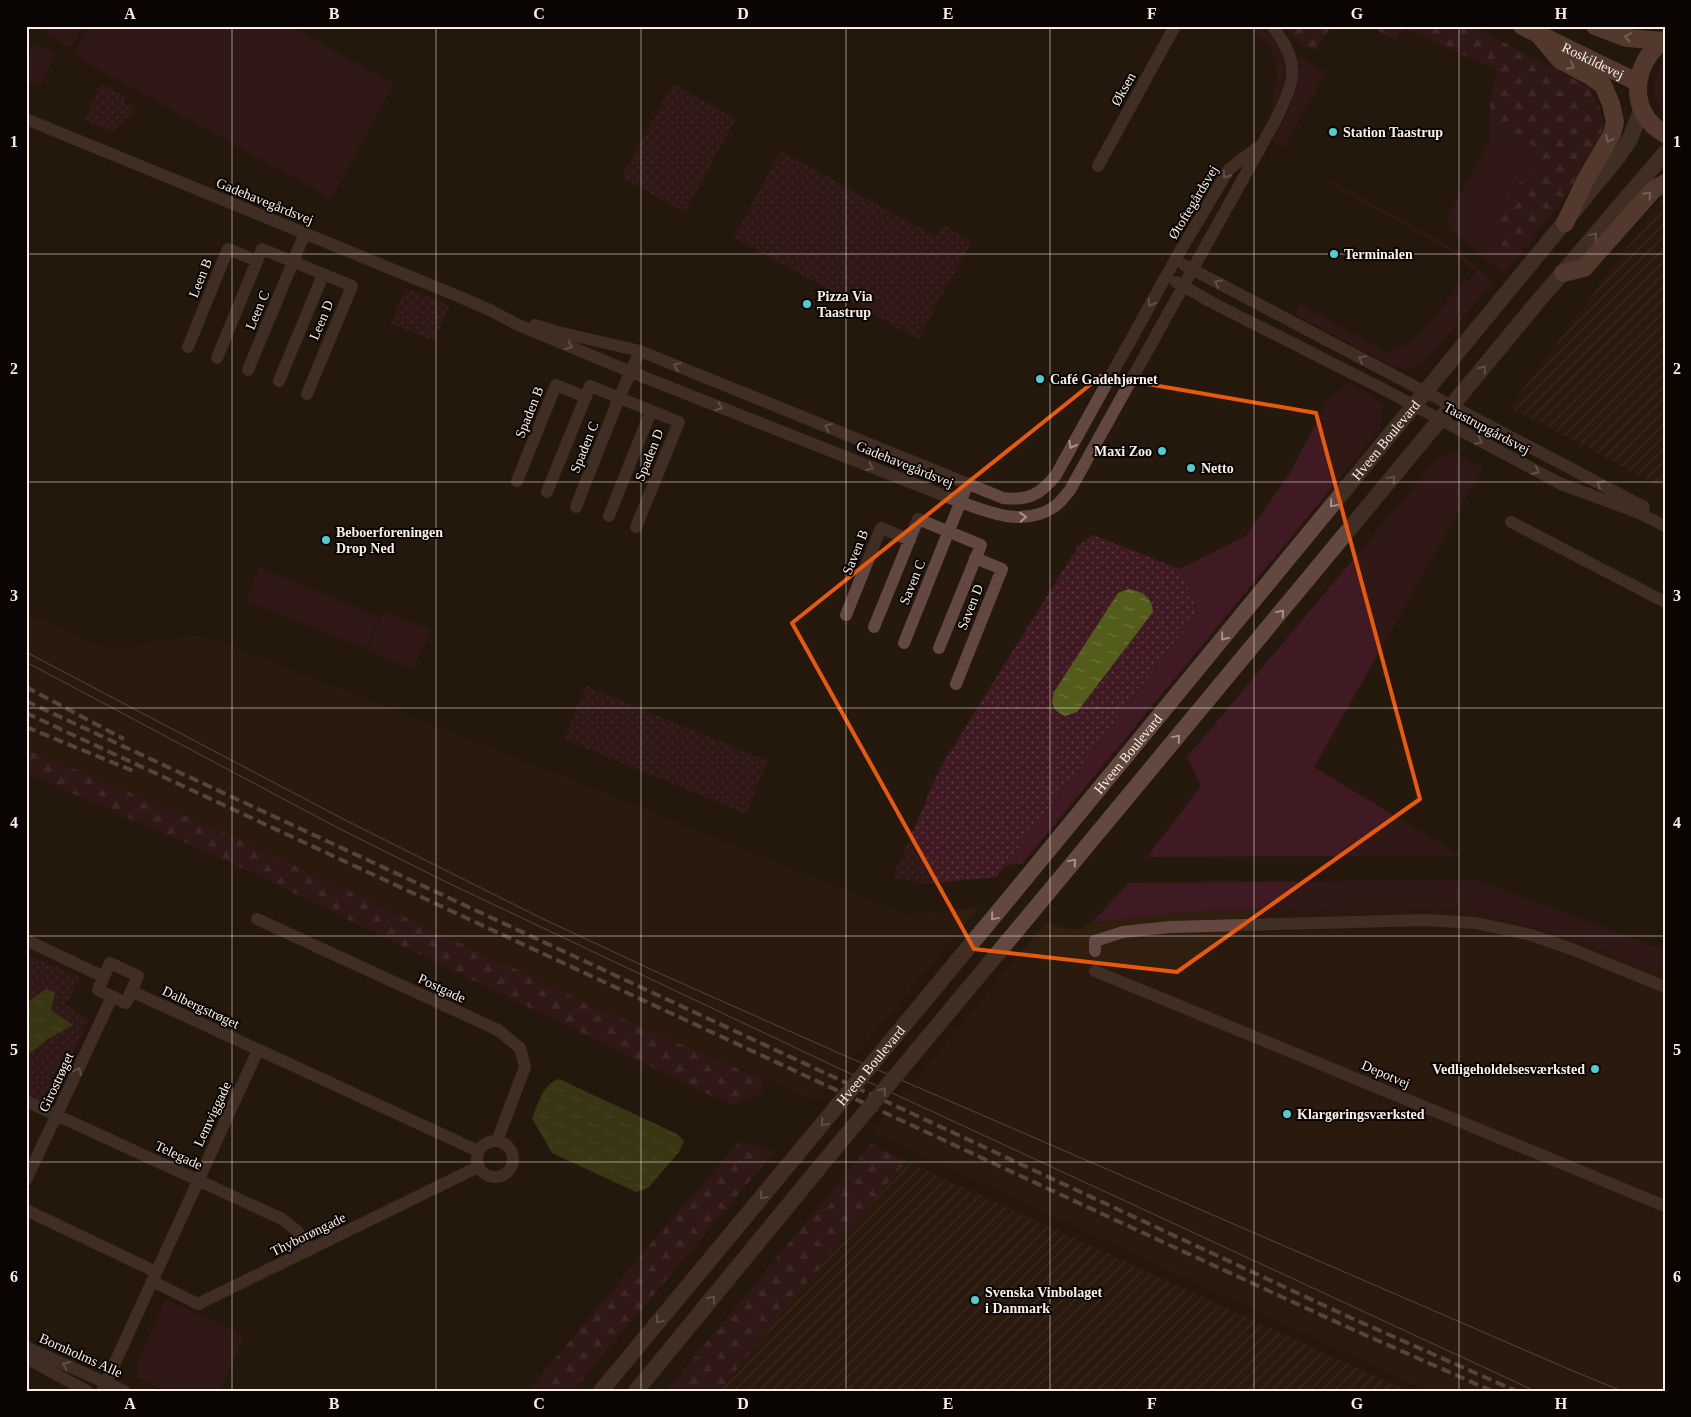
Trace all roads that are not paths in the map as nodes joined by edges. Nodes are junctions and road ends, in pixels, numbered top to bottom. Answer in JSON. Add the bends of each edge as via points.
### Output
{"nodes":[{"id":1,"x":1175,"y":26,"type":"edge"},
{"id":2,"x":1272,"y":26,"type":"edge"},
{"id":3,"x":1522,"y":26,"type":"edge"},
{"id":4,"x":1595,"y":26,"type":"edge"},
{"id":5,"x":1539,"y":35,"type":"junction"},
{"id":6,"x":1664,"y":41,"type":"edge"},
{"id":7,"x":1637,"y":82,"type":"junction"},
{"id":8,"x":1642,"y":108,"type":"junction"},
{"id":9,"x":26,"y":119,"type":"edge"},
{"id":10,"x":1665,"y":134,"type":"edge"},
{"id":11,"x":1262,"y":144,"type":"junction"},
{"id":12,"x":1665,"y":153,"type":"edge"},
{"id":13,"x":1098,"y":166,"type":"dead end"},
{"id":14,"x":1665,"y":183,"type":"edge"},
{"id":15,"x":1566,"y":222,"type":"junction"},
{"id":16,"x":305,"y":233,"type":"junction"},
{"id":17,"x":1175,"y":260,"type":"junction"},
{"id":18,"x":258,"y":261,"type":"junction"},
{"id":19,"x":293,"y":262,"type":"junction"},
{"id":20,"x":1192,"y":269,"type":"junction"},
{"id":21,"x":1563,"y":273,"type":"junction"},
{"id":22,"x":323,"y":275,"type":"junction"},
{"id":23,"x":1166,"y":276,"type":"junction"},
{"id":24,"x":1183,"y":286,"type":"junction"},
{"id":25,"x":492,"y":311,"type":"junction"},
{"id":26,"x":188,"y":347,"type":"dead end"},
{"id":27,"x":640,"y":351,"type":"junction"},
{"id":28,"x":217,"y":358,"type":"dead end"},
{"id":29,"x":248,"y":370,"type":"dead end"},
{"id":30,"x":630,"y":372,"type":"junction"},
{"id":31,"x":279,"y":381,"type":"dead end"},
{"id":32,"x":1425,"y":392,"type":"junction"},
{"id":33,"x":307,"y":394,"type":"dead end"},
{"id":34,"x":586,"y":397,"type":"junction"},
{"id":35,"x":619,"y":398,"type":"junction"},
{"id":36,"x":1414,"y":406,"type":"junction"},
{"id":37,"x":1453,"y":406,"type":"junction"},
{"id":38,"x":652,"y":411,"type":"junction"},
{"id":39,"x":1441,"y":421,"type":"junction"},
{"id":40,"x":517,"y":481,"type":"dead end"},
{"id":41,"x":968,"y":483,"type":"junction"},
{"id":42,"x":547,"y":492,"type":"dead end"},
{"id":43,"x":960,"y":502,"type":"junction"},
{"id":44,"x":576,"y":507,"type":"dead end"},
{"id":45,"x":609,"y":516,"type":"dead end"},
{"id":46,"x":1665,"y":518,"type":"edge"},
{"id":47,"x":1511,"y":522,"type":"dead end"},
{"id":48,"x":1665,"y":526,"type":"edge"},
{"id":49,"x":636,"y":527,"type":"dead end"},
{"id":50,"x":948,"y":532,"type":"junction"},
{"id":51,"x":910,"y":540,"type":"junction"},
{"id":52,"x":975,"y":558,"type":"junction"},
{"id":53,"x":1665,"y":602,"type":"edge"},
{"id":54,"x":846,"y":615,"type":"dead end"},
{"id":55,"x":874,"y":627,"type":"dead end"},
{"id":56,"x":904,"y":643,"type":"dead end"},
{"id":57,"x":939,"y":648,"type":"dead end"},
{"id":58,"x":956,"y":684,"type":"dead end"},
{"id":59,"x":257,"y":919,"type":"dead end"},
{"id":60,"x":26,"y":940,"type":"edge"},
{"id":61,"x":1095,"y":951,"type":"dead end"},
{"id":62,"x":1095,"y":971,"type":"dead end"},
{"id":63,"x":104,"y":977,"type":"junction"},
{"id":64,"x":1665,"y":987,"type":"edge"},
{"id":65,"x":131,"y":991,"type":"junction"},
{"id":66,"x":112,"y":997,"type":"junction"},
{"id":67,"x":258,"y":1050,"type":"junction"},
{"id":68,"x":26,"y":1101,"type":"edge"},
{"id":69,"x":57,"y":1115,"type":"junction"},
{"id":70,"x":497,"y":1141,"type":"junction"},
{"id":71,"x":478,"y":1151,"type":"junction"},
{"id":72,"x":478,"y":1167,"type":"junction"},
{"id":73,"x":26,"y":1180,"type":"edge"},
{"id":74,"x":198,"y":1181,"type":"junction"},
{"id":75,"x":1665,"y":1206,"type":"edge"},
{"id":76,"x":26,"y":1210,"type":"edge"},
{"id":77,"x":310,"y":1249,"type":"junction"},
{"id":78,"x":154,"y":1276,"type":"junction"},
{"id":79,"x":26,"y":1347,"type":"edge"},
{"id":80,"x":26,"y":1358,"type":"edge"},
{"id":81,"x":69,"y":1387,"type":"edge"},
{"id":82,"x":104,"y":1387,"type":"edge"},
{"id":83,"x":87,"y":1391,"type":"edge"},
{"id":84,"x":124,"y":1391,"type":"edge"},
{"id":85,"x":601,"y":1391,"type":"edge"},
{"id":86,"x":636,"y":1391,"type":"edge"}],
"edges":[{"from":1,"to":13,"type":"street","name":"Øksen"},
{"from":2,"to":11,"type":"street","name":"Øtoftegårdsvej","via":[[1287,48],[1293,71],[1289,92]]},
{"from":3,"to":5,"type":"main road","name":"Roskildevej"},
{"from":6,"to":4,"type":"main road","one_way":true,"via":[[1627,38]]},
{"from":5,"to":7,"type":"main road","name":"Roskildevej"},
{"from":5,"to":15,"type":"main road","one_way":true,"via":[[1560,60],[1603,85],[1612,104],[1615,122],[1612,134]]},
{"from":6,"to":7,"type":"main road","via":[[1646,57]]},
{"from":7,"to":8,"type":"main road"},
{"from":8,"to":10,"type":"main road","via":[[1650,122]]},
{"from":8,"to":15,"type":"street","name":"Hveen Boulevard","via":[[1630,140]]},
{"from":9,"to":16,"type":"street","name":"Gadehavegårdsvej"},
{"from":11,"to":17,"type":"street","name":"Øtoftegårdsvej","one_way":true,"via":[[1229,169]]},
{"from":11,"to":20,"type":"street","name":"Øtoftegårdsvej"},
{"from":21,"to":12,"type":"street","name":"Hveen Boulevard","one_way":true},
{"from":21,"to":14,"type":"main road","one_way":true,"via":[[1584,268],[1653,190]]},
{"from":15,"to":32,"type":"street","name":"Hveen Boulevard"},
{"from":16,"to":19,"type":"street","name":"Leen C"},
{"from":16,"to":25,"type":"street","name":"Gadehavegårdsvej"},
{"from":17,"to":20,"type":"street","name":"Taastrupgårdsvej"},
{"from":17,"to":23,"type":"street","name":"Gadehavegårdsvej"},
{"from":18,"to":19,"type":"street","via":[[262,250]]},
{"from":18,"to":26,"type":"street","name":"Leen B","via":[[228,249]]},
{"from":18,"to":28,"type":"street"},
{"from":19,"to":22,"type":"street","name":"Leen D"},
{"from":19,"to":29,"type":"street","name":"Leen C"},
{"from":20,"to":24,"type":"street","name":"Gadehavegårdsvej"},
{"from":32,"to":20,"type":"street","name":"Taastrupgårdsvej","one_way":true},
{"from":37,"to":21,"type":"street","name":"Hveen Boulevard","one_way":true},
{"from":22,"to":31,"type":"street","name":"Leen D"},
{"from":22,"to":33,"type":"street","name":"Leen D","via":[[352,286]]},
{"from":23,"to":24,"type":"street","name":"Taastrupgårdsvej"},
{"from":23,"to":41,"type":"street","name":"Gadehavegårdsvej","one_way":true,"via":[[1048,486],[1034,495],[1016,499],[1003,498]]},
{"from":24,"to":36,"type":"street","name":"Taastrupgårdsvej"},
{"from":43,"to":24,"type":"street","name":"Gadehavegårdsvej","one_way":true,"via":[[998,516],[1021,518],[1041,514],[1056,506],[1070,490]]},
{"from":25,"to":27,"type":"street","name":"Gadehavegårdsvej","via":[[558,332]]},
{"from":25,"to":30,"type":"street","name":"Gadehavegårdsvej","one_way":true},
{"from":27,"to":30,"type":"street","name":"Spaden C"},
{"from":41,"to":27,"type":"street","name":"Gadehavegårdsvej","one_way":true},
{"from":30,"to":35,"type":"street","name":"Spaden C"},
{"from":30,"to":43,"type":"street","name":"Gadehavegårdsvej","one_way":true},
{"from":32,"to":36,"type":"street","name":"Hveen Boulevard"},
{"from":32,"to":37,"type":"street","name":"Taastrupgårdsvej"},
{"from":34,"to":35,"type":"street","via":[[590,386]]},
{"from":34,"to":40,"type":"street","name":"Spaden B","via":[[556,385]]},
{"from":34,"to":42,"type":"street"},
{"from":35,"to":38,"type":"street","name":"Spaden D"},
{"from":35,"to":44,"type":"street","name":"Spaden C"},
{"from":36,"to":39,"type":"street","name":"Taastrupgårdsvej"},
{"from":36,"to":85,"type":"street","name":"Hveen Boulevard","one_way":true,"bridge":true},
{"from":37,"to":39,"type":"street","name":"Hveen Boulevard"},
{"from":46,"to":37,"type":"street","name":"Taastrupgårdsvej","one_way":true},
{"from":38,"to":45,"type":"street","name":"Spaden D"},
{"from":38,"to":49,"type":"street","name":"Spaden D","via":[[679,422]]},
{"from":39,"to":48,"type":"street","name":"Taastrupgårdsvej","one_way":true,"via":[[1561,484]]},
{"from":86,"to":39,"type":"street","name":"Hveen Boulevard","one_way":true,"bridge":true},
{"from":41,"to":43,"type":"street","name":"Saven C"},
{"from":43,"to":50,"type":"street","name":"Saven C"},
{"from":47,"to":53,"type":"street"},
{"from":50,"to":51,"type":"street","via":[[918,520]]},
{"from":50,"to":52,"type":"street","via":[[980,545]]},
{"from":50,"to":56,"type":"street","name":"Saven C"},
{"from":51,"to":54,"type":"street","name":"Saven B","via":[[881,528]]},
{"from":51,"to":55,"type":"street"},
{"from":52,"to":57,"type":"street","name":"Saven D"},
{"from":52,"to":58,"type":"street","name":"Saven D","via":[[1002,569]]},
{"from":59,"to":70,"type":"street","name":"Postgade","via":[[498,1030],[520,1048],[525,1067]]},
{"from":60,"to":63,"type":"street"},
{"from":61,"to":64,"type":"street","via":[[1095,941],[1123,932],[1151,929],[1425,920],[1476,923],[1531,935]]},
{"from":62,"to":75,"type":"street","name":"Depotvej"},
{"from":63,"to":65,"type":"street","via":[[110,963],[138,976]]},
{"from":63,"to":66,"type":"street","via":[[98,990]]},
{"from":65,"to":66,"type":"street","via":[[126,1003]]},
{"from":65,"to":67,"type":"street","name":"Dalbergstrøget"},
{"from":69,"to":66,"type":"street","name":"Girostrøget","one_way":true},
{"from":67,"to":71,"type":"street"},
{"from":67,"to":74,"type":"street","name":"Lemviggade"},
{"from":68,"to":69,"type":"street","name":"Telegade"},
{"from":69,"to":73,"type":"street","name":"Girostrøget"},
{"from":69,"to":74,"type":"street","name":"Telegade"},
{"from":70,"to":71,"type":"street","via":[[486,1143]]},
{"from":70,"to":72,"type":"street","via":[[510,1150],[513,1161],[510,1169],[502,1176],[494,1177]]},
{"from":71,"to":72,"type":"street"},
{"from":72,"to":77,"type":"street","name":"Thyborøngade"},
{"from":74,"to":77,"type":"street","name":"Telegade","via":[[282,1219]]},
{"from":74,"to":78,"type":"street","name":"Lemviggade"},
{"from":76,"to":78,"type":"street"},
{"from":77,"to":78,"type":"street","name":"Thyborøngade","via":[[198,1304]]},
{"from":78,"to":82,"type":"street","name":"Lemviggade"},
{"from":82,"to":79,"type":"street","name":"Bornholms Alle","one_way":true},
{"from":80,"to":81,"type":"street","name":"Bornholms Alle"},
{"from":81,"to":83,"type":"street","name":"Bornholms Alle"},
{"from":82,"to":84,"type":"street","name":"Bornholms Alle"}]}
